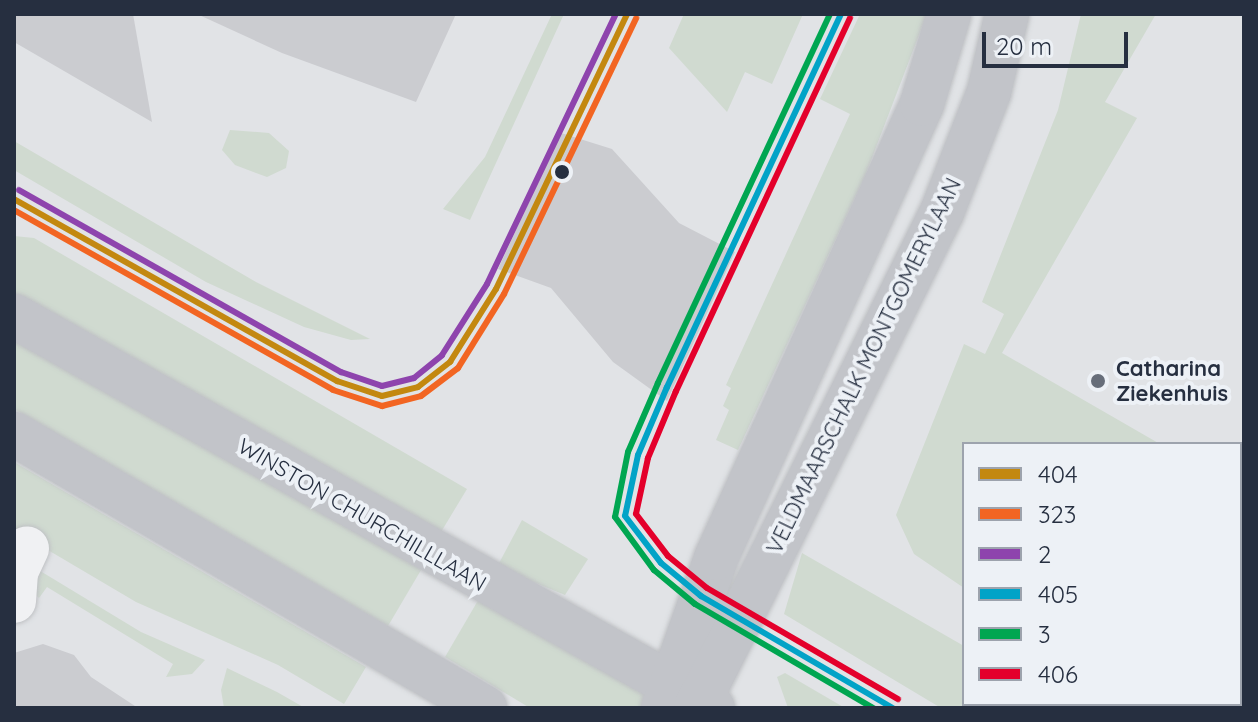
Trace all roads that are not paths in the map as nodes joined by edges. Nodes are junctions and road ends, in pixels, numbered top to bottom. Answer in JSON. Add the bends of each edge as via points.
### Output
{"nodes":[{"id":1,"x":949,"y":14,"type":"edge"},
{"id":2,"x":1007,"y":14,"type":"edge"},
{"id":3,"x":14,"y":316,"type":"edge"},
{"id":4,"x":14,"y":434,"type":"edge"},
{"id":5,"x":27,"y":548,"type":"dead end"},
{"id":6,"x":14,"y":601,"type":"edge"},
{"id":7,"x":689,"y":702,"type":"edge"},
{"id":8,"x":485,"y":708,"type":"edge"}],
"edges":[{"from":1,"to":7,"type":"main road","via":[[922,104],[716,558]]},
{"from":2,"to":7,"type":"main road","name":"VELDMAARSCHALK MONTGOMERYLAAN","via":[[989,92],[942,212]]},
{"from":3,"to":7,"type":"main road","name":"WINSTON CHURCHILLLAAN"},
{"from":4,"to":8,"type":"main road"},
{"from":5,"to":6,"type":"street","via":[[16,572]]}]}
